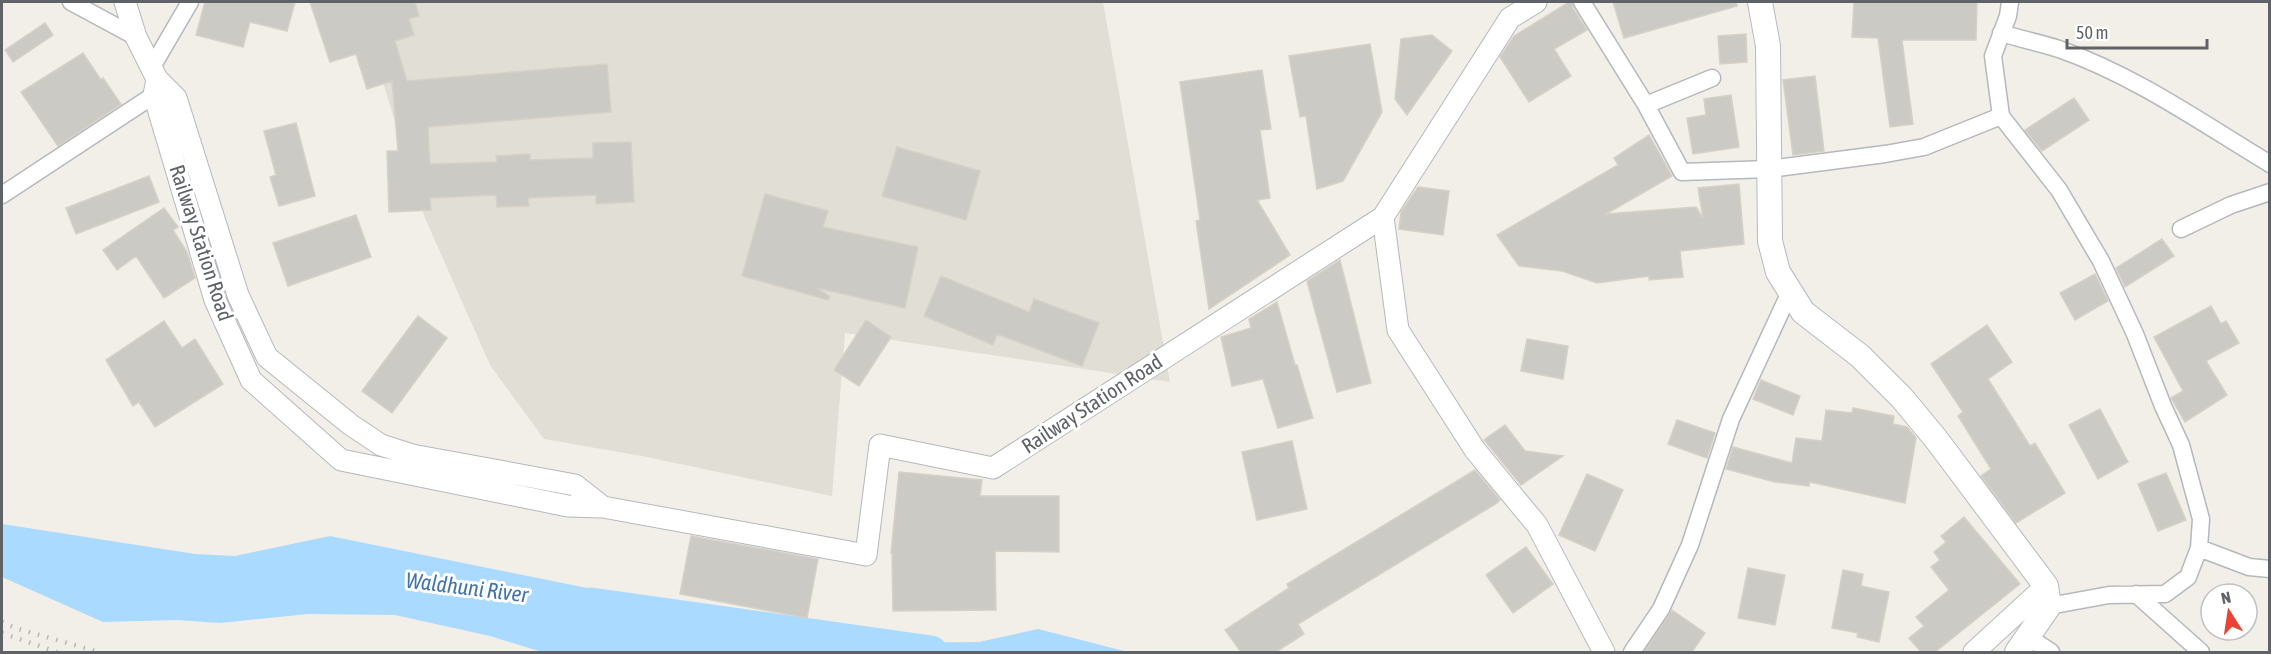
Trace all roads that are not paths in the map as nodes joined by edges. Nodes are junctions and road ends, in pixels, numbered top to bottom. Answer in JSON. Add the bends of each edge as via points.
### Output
{"nodes":[{"id":1,"x":71,"y":2,"type":"edge"},
{"id":2,"x":125,"y":2,"type":"edge"},
{"id":3,"x":189,"y":2,"type":"edge"},
{"id":4,"x":1536,"y":2,"type":"edge"},
{"id":5,"x":1582,"y":2,"type":"edge"},
{"id":6,"x":1760,"y":2,"type":"edge"},
{"id":7,"x":2010,"y":2,"type":"edge"},
{"id":8,"x":2001,"y":33,"type":"junction"},
{"id":9,"x":136,"y":37,"type":"junction"},
{"id":10,"x":1712,"y":78,"type":"dead end"},
{"id":11,"x":158,"y":83,"type":"junction"},
{"id":12,"x":1646,"y":105,"type":"junction"},
{"id":13,"x":2001,"y":116,"type":"junction"},
{"id":14,"x":2270,"y":164,"type":"edge"},
{"id":15,"x":1769,"y":169,"type":"junction"},
{"id":16,"x":2270,"y":192,"type":"edge"},
{"id":17,"x":2,"y":195,"type":"edge"},
{"id":18,"x":1383,"y":217,"type":"junction"},
{"id":19,"x":2181,"y":229,"type":"dead end"},
{"id":20,"x":1790,"y":292,"type":"junction"},
{"id":21,"x":603,"y":507,"type":"junction"},
{"id":22,"x":2199,"y":548,"type":"junction"},
{"id":23,"x":2270,"y":569,"type":"edge"},
{"id":24,"x":2136,"y":594,"type":"junction"},
{"id":25,"x":2047,"y":596,"type":"junction"},
{"id":26,"x":2023,"y":645,"type":"edge"},
{"id":27,"x":1604,"y":652,"type":"edge"},
{"id":28,"x":1632,"y":652,"type":"edge"},
{"id":29,"x":1974,"y":652,"type":"edge"},
{"id":30,"x":2051,"y":652,"type":"edge"},
{"id":31,"x":2201,"y":652,"type":"edge"}],
"edges":[{"from":1,"to":9,"type":"street"},
{"from":2,"to":9,"type":"street","name":"Railway Station Road"},
{"from":3,"to":11,"type":"street"},
{"from":4,"to":18,"type":"street","name":"Railway Station Road","via":[[1510,18]]},
{"from":5,"to":12,"type":"street"},
{"from":6,"to":15,"type":"main road","via":[[1768,46]]},
{"from":7,"to":8,"type":"street"},
{"from":8,"to":13,"type":"street","via":[[1993,56]]},
{"from":8,"to":14,"type":"street","via":[[2060,50],[2109,71]]},
{"from":9,"to":11,"type":"street","name":"Railway Station Road"},
{"from":10,"to":12,"type":"street"},
{"from":11,"to":17,"type":"street"},
{"from":11,"to":21,"type":"street","name":"Railway Station Road","via":[[176,98],[238,295],[267,357],[381,445],[412,455],[575,484]]},
{"from":11,"to":21,"type":"street","name":"Railway Station Road","via":[[215,300],[251,380],[341,460],[568,506]]},
{"from":12,"to":15,"type":"street","via":[[1682,172]]},
{"from":13,"to":15,"type":"street","via":[[1924,147]]},
{"from":13,"to":22,"type":"street","via":[[2059,190],[2101,261],[2135,334],[2181,445],[2201,519]]},
{"from":15,"to":20,"type":"main road","via":[[1770,241],[1778,272]]},
{"from":16,"to":19,"type":"street"},
{"from":18,"to":21,"type":"street","name":"Railway Station Road","via":[[993,468],[880,444],[866,555]]},
{"from":18,"to":27,"type":"street","via":[[1398,330],[1475,450],[1536,525]]},
{"from":20,"to":25,"type":"main road","via":[[1803,312],[1860,356],[1902,398],[1936,439]]},
{"from":20,"to":28,"type":"street","via":[[1731,419],[1690,545],[1661,609]]},
{"from":22,"to":23,"type":"street","via":[[2249,567]]},
{"from":22,"to":24,"type":"street","via":[[2188,577],[2165,594]]},
{"from":24,"to":25,"type":"street"},
{"from":24,"to":31,"type":"street"},
{"from":25,"to":26,"type":"main road"},
{"from":25,"to":29,"type":"street"},
{"from":26,"to":30,"type":"street"}]}
